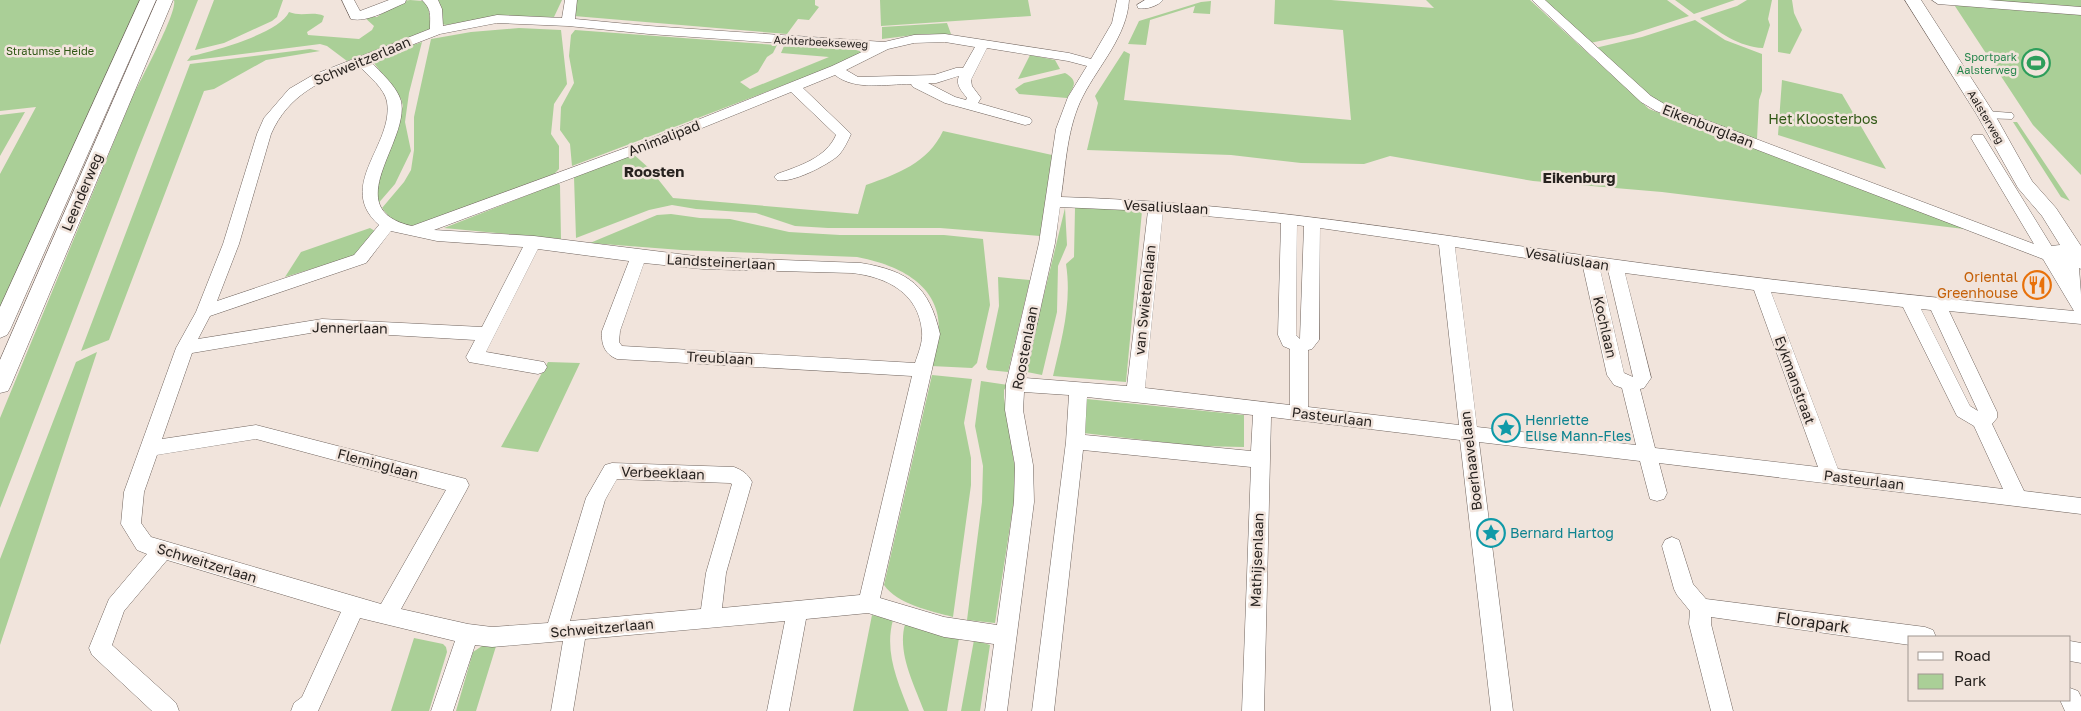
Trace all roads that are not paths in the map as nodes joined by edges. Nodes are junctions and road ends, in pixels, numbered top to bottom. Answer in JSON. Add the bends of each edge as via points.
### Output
{"nodes":[{"id":1,"x":148,"y":0,"type":"edge"},
{"id":2,"x":165,"y":0,"type":"edge"},
{"id":3,"x":348,"y":0,"type":"edge"},
{"id":4,"x":400,"y":0,"type":"edge"},
{"id":5,"x":428,"y":0,"type":"edge"},
{"id":6,"x":571,"y":0,"type":"edge"},
{"id":7,"x":1123,"y":0,"type":"edge"},
{"id":8,"x":1157,"y":0,"type":"edge"},
{"id":9,"x":1538,"y":0,"type":"edge"},
{"id":10,"x":1913,"y":0,"type":"edge"},
{"id":11,"x":1938,"y":0,"type":"edge"},
{"id":12,"x":1143,"y":5,"type":"dead end"},
{"id":13,"x":2081,"y":11,"type":"edge"},
{"id":14,"x":568,"y":22,"type":"junction"},
{"id":15,"x":437,"y":31,"type":"junction"},
{"id":16,"x":982,"y":45,"type":"junction"},
{"id":17,"x":884,"y":46,"type":"junction"},
{"id":18,"x":361,"y":60,"type":"junction"},
{"id":19,"x":1094,"y":64,"type":"junction"},
{"id":20,"x":837,"y":69,"type":"junction"},
{"id":21,"x":967,"y":72,"type":"junction"},
{"id":22,"x":915,"y":80,"type":"junction"},
{"id":23,"x":794,"y":87,"type":"junction"},
{"id":24,"x":970,"y":106,"type":"junction"},
{"id":25,"x":1986,"y":115,"type":"junction"},
{"id":26,"x":2007,"y":116,"type":"dead end"},
{"id":27,"x":1025,"y":121,"type":"dead end"},
{"id":28,"x":1978,"y":138,"type":"dead end"},
{"id":29,"x":782,"y":178,"type":"dead end"},
{"id":30,"x":1054,"y":202,"type":"junction"},
{"id":31,"x":1156,"y":206,"type":"junction"},
{"id":32,"x":1289,"y":218,"type":"junction"},
{"id":33,"x":1312,"y":221,"type":"junction"},
{"id":34,"x":388,"y":224,"type":"junction"},
{"id":35,"x":412,"y":232,"type":"junction"},
{"id":36,"x":1446,"y":240,"type":"junction"},
{"id":37,"x":534,"y":242,"type":"junction"},
{"id":38,"x":638,"y":257,"type":"junction"},
{"id":39,"x":2068,"y":259,"type":"edge"},
{"id":40,"x":1590,"y":262,"type":"junction"},
{"id":41,"x":1615,"y":266,"type":"junction"},
{"id":42,"x":1760,"y":284,"type":"junction"},
{"id":43,"x":2081,"y":287,"type":"edge"},
{"id":44,"x":1909,"y":302,"type":"junction"},
{"id":45,"x":1937,"y":305,"type":"junction"},
{"id":46,"x":2081,"y":308,"type":"edge"},
{"id":47,"x":204,"y":312,"type":"junction"},
{"id":48,"x":2081,"y":318,"type":"edge"},
{"id":49,"x":0,"y":330,"type":"edge"},
{"id":50,"x":486,"y":334,"type":"junction"},
{"id":51,"x":1299,"y":346,"type":"junction"},
{"id":52,"x":185,"y":348,"type":"junction"},
{"id":53,"x":538,"y":367,"type":"dead end"},
{"id":54,"x":924,"y":370,"type":"junction"},
{"id":55,"x":1015,"y":384,"type":"junction"},
{"id":56,"x":0,"y":385,"type":"edge"},
{"id":57,"x":1630,"y":385,"type":"junction"},
{"id":58,"x":1078,"y":390,"type":"junction"},
{"id":59,"x":1135,"y":394,"type":"junction"},
{"id":60,"x":1262,"y":409,"type":"junction"},
{"id":61,"x":1299,"y":413,"type":"junction"},
{"id":62,"x":1981,"y":421,"type":"junction"},
{"id":63,"x":1468,"y":433,"type":"junction"},
{"id":64,"x":1075,"y":442,"type":"junction"},
{"id":65,"x":150,"y":448,"type":"junction"},
{"id":66,"x":1647,"y":455,"type":"junction"},
{"id":67,"x":1260,"y":460,"type":"junction"},
{"id":68,"x":1830,"y":476,"type":"junction"},
{"id":69,"x":1657,"y":493,"type":"dead end"},
{"id":70,"x":2018,"y":499,"type":"junction"},
{"id":71,"x":2081,"y":506,"type":"edge"},
{"id":72,"x":1672,"y":546,"type":"dead end"},
{"id":73,"x":163,"y":550,"type":"junction"},
{"id":74,"x":868,"y":604,"type":"junction"},
{"id":75,"x":354,"y":607,"type":"junction"},
{"id":76,"x":1701,"y":608,"type":"junction"},
{"id":77,"x":797,"y":612,"type":"junction"},
{"id":78,"x":386,"y":616,"type":"junction"},
{"id":79,"x":710,"y":618,"type":"junction"},
{"id":80,"x":566,"y":631,"type":"junction"},
{"id":81,"x":468,"y":634,"type":"junction"},
{"id":82,"x":1006,"y":636,"type":"junction"},
{"id":83,"x":1918,"y":636,"type":"edge"},
{"id":84,"x":168,"y":711,"type":"edge"},
{"id":85,"x":302,"y":711,"type":"edge"},
{"id":86,"x":442,"y":711,"type":"edge"},
{"id":87,"x":562,"y":711,"type":"edge"},
{"id":88,"x":778,"y":711,"type":"edge"},
{"id":89,"x":996,"y":711,"type":"edge"},
{"id":90,"x":1042,"y":711,"type":"edge"},
{"id":91,"x":1252,"y":711,"type":"edge"},
{"id":92,"x":1502,"y":711,"type":"edge"},
{"id":93,"x":1722,"y":711,"type":"edge"}],
"edges":[{"from":1,"to":49,"type":"main road","name":"Leenderweg"},
{"from":2,"to":56,"type":"main road","name":"Leenderweg"},
{"from":3,"to":4,"type":"street","via":[[356,16]]},
{"from":5,"to":15,"type":"street","via":[[436,8]]},
{"from":6,"to":14,"type":"street"},
{"from":7,"to":19,"type":"street","name":"Roostenlaan","via":[[1119,23]]},
{"from":8,"to":12,"type":"street"},
{"from":9,"to":39,"type":"street","name":"Eikenburglaan","via":[[1646,99],[1661,108]]},
{"from":10,"to":25,"type":"main road","name":"Aalsterweg"},
{"from":11,"to":13,"type":"street"},
{"from":14,"to":15,"type":"street","name":"Schweitzerlaan","via":[[497,19]]},
{"from":14,"to":17,"type":"street","name":"Achterbeekseweg"},
{"from":15,"to":18,"type":"street","name":"Schweitzerlaan"},
{"from":16,"to":17,"type":"street","name":"Achterbeekseweg","via":[[924,37]]},
{"from":16,"to":19,"type":"street","name":"Achterbeekseweg"},
{"from":16,"to":21,"type":"street"},
{"from":17,"to":20,"type":"street","name":"Animalipad"},
{"from":18,"to":34,"type":"street","name":"Landsteinerlaan","via":[[394,99],[396,114],[370,185],[369,200],[373,210]]},
{"from":18,"to":47,"type":"street","name":"Schweitzerlaan","via":[[294,92],[271,118],[231,244]]},
{"from":19,"to":30,"type":"street","name":"Roostenlaan","via":[[1065,121]]},
{"from":20,"to":22,"type":"street","via":[[853,81]]},
{"from":20,"to":23,"type":"street","name":"Animalipad"},
{"from":21,"to":22,"type":"street","via":[[956,72],[941,79]]},
{"from":21,"to":24,"type":"street","via":[[964,83],[974,98]]},
{"from":22,"to":24,"type":"street","via":[[950,100]]},
{"from":23,"to":29,"type":"street","via":[[844,134],[826,157],[813,166]]},
{"from":23,"to":35,"type":"street","name":"Animalipad"},
{"from":24,"to":27,"type":"street"},
{"from":25,"to":26,"type":"street"},
{"from":25,"to":39,"type":"main road","name":"Aalsterweg","via":[[2026,184],[2034,212]]},
{"from":28,"to":39,"type":"street","name":"Aalsterweg"},
{"from":30,"to":31,"type":"street","name":"Vesaliuslaan"},
{"from":30,"to":55,"type":"street","name":"Roostenlaan"},
{"from":31,"to":32,"type":"street","name":"Vesaliuslaan"},
{"from":31,"to":59,"type":"street","name":"van Swietenlaan"},
{"from":32,"to":33,"type":"street","name":"Vesaliuslaan"},
{"from":32,"to":51,"type":"street","via":[[1287,335],[1289,341]]},
{"from":33,"to":36,"type":"street","name":"Vesaliuslaan"},
{"from":33,"to":51,"type":"street","via":[[1310,340]]},
{"from":34,"to":35,"type":"street","name":"Landsteinerlaan"},
{"from":34,"to":47,"type":"street","via":[[360,259]]},
{"from":35,"to":37,"type":"street","name":"Landsteinerlaan"},
{"from":36,"to":40,"type":"street","name":"Vesaliuslaan"},
{"from":36,"to":63,"type":"street","name":"Boerhaavelaan"},
{"from":37,"to":38,"type":"street","name":"Landsteinerlaan"},
{"from":37,"to":50,"type":"street"},
{"from":38,"to":54,"type":"street","name":"Landsteinerlaan","via":[[704,263],[858,268],[886,275],[917,295],[926,308],[931,334]]},
{"from":38,"to":54,"type":"street","name":"Treublaan","via":[[611,331],[610,343],[616,352]]},
{"from":39,"to":43,"type":"main road","name":"Aalsterweg"},
{"from":39,"to":46,"type":"street","name":"Aalsterweg"},
{"from":40,"to":41,"type":"street","name":"Vesaliuslaan"},
{"from":40,"to":57,"type":"street","name":"Kochlaan","via":[[1616,375]]},
{"from":41,"to":42,"type":"street","name":"Vesaliuslaan"},
{"from":41,"to":57,"type":"street","name":"Kochlaan","via":[[1642,378]]},
{"from":42,"to":44,"type":"street","name":"Vesaliuslaan"},
{"from":42,"to":68,"type":"street","name":"Eykmanstraat"},
{"from":44,"to":45,"type":"street","name":"Vesaliuslaan"},
{"from":44,"to":62,"type":"street","via":[[1961,408]]},
{"from":45,"to":48,"type":"street","name":"Vesaliuslaan"},
{"from":45,"to":62,"type":"street","via":[[1988,412],[1988,418]]},
{"from":47,"to":52,"type":"street","name":"Schweitzerlaan"},
{"from":50,"to":52,"type":"street","name":"Jennerlaan","via":[[322,325]]},
{"from":50,"to":53,"type":"street","via":[[475,357]]},
{"from":51,"to":61,"type":"street"},
{"from":52,"to":65,"type":"street","name":"Schweitzerlaan"},
{"from":54,"to":74,"type":"street","name":"Landsteinerlaan"},
{"from":55,"to":58,"type":"street","name":"Pasteurlaan"},
{"from":55,"to":82,"type":"street","name":"Roostenlaan","via":[[1014,410],[1024,465],[1024,502]]},
{"from":57,"to":66,"type":"street","name":"Kochlaan"},
{"from":58,"to":59,"type":"street","name":"Pasteurlaan"},
{"from":58,"to":64,"type":"street"},
{"from":59,"to":60,"type":"street","name":"Pasteurlaan"},
{"from":60,"to":61,"type":"street","name":"Pasteurlaan"},
{"from":60,"to":67,"type":"street","name":"Mathijsenlaan"},
{"from":61,"to":63,"type":"street","name":"Pasteurlaan"},
{"from":62,"to":70,"type":"street"},
{"from":63,"to":66,"type":"street","name":"Pasteurlaan"},
{"from":63,"to":92,"type":"street","name":"Boerhaavelaan"},
{"from":64,"to":67,"type":"street"},
{"from":64,"to":90,"type":"street"},
{"from":65,"to":73,"type":"street","name":"Schweitzerlaan","via":[[134,492],[131,524],[144,544]]},
{"from":65,"to":78,"type":"street","name":"Fleminglaan","via":[[256,432],[459,485]]},
{"from":66,"to":68,"type":"street","name":"Pasteurlaan"},
{"from":66,"to":69,"type":"street"},
{"from":67,"to":91,"type":"street","name":"Mathijsenlaan"},
{"from":68,"to":70,"type":"street","name":"Pasteurlaan"},
{"from":70,"to":71,"type":"street","name":"Pasteurlaan"},
{"from":72,"to":76,"type":"street","via":[[1684,589]]},
{"from":73,"to":75,"type":"street","name":"Schweitzerlaan"},
{"from":73,"to":84,"type":"street","via":[[116,606],[100,648]]},
{"from":74,"to":77,"type":"street","name":"Schweitzerlaan"},
{"from":74,"to":82,"type":"street","name":"Schweitzerlaan","via":[[944,627]]},
{"from":75,"to":78,"type":"street","name":"Schweitzerlaan"},
{"from":75,"to":85,"type":"street","via":[[310,704]]},
{"from":76,"to":83,"type":"street","name":"Florapark"},
{"from":76,"to":93,"type":"street","via":[[1700,624]]},
{"from":77,"to":79,"type":"street","name":"Schweitzerlaan"},
{"from":77,"to":88,"type":"street"},
{"from":78,"to":81,"type":"street","name":"Schweitzerlaan"},
{"from":79,"to":80,"type":"street","name":"Schweitzerlaan"},
{"from":79,"to":80,"type":"street","name":"Verbeeklaan","via":[[716,573],[742,482],[734,475],[612,471],[596,498]]},
{"from":80,"to":81,"type":"street","name":"Schweitzerlaan","via":[[492,637]]},
{"from":80,"to":87,"type":"street"},
{"from":81,"to":86,"type":"street"},
{"from":82,"to":89,"type":"street","name":"Roostenlaan"}]}
